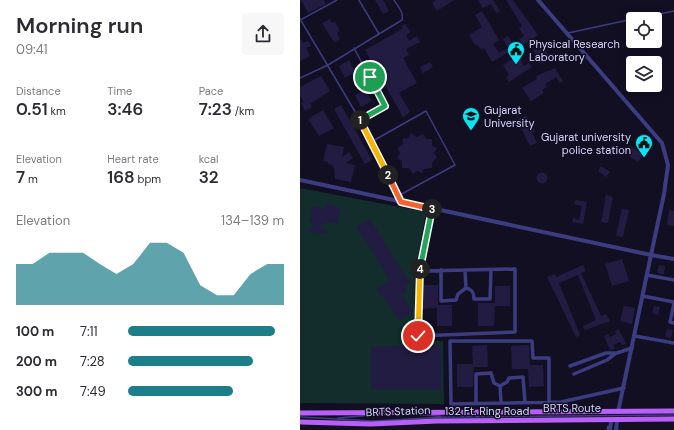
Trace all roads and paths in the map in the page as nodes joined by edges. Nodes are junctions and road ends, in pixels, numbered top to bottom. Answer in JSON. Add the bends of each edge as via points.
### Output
{"nodes":[{"id":1,"x":338,"y":0,"type":"edge"},
{"id":2,"x":360,"y":0,"type":"edge"},
{"id":3,"x":394,"y":0,"type":"edge"},
{"id":4,"x":538,"y":0,"type":"edge"},
{"id":5,"x":674,"y":11,"type":"edge"},
{"id":6,"x":662,"y":13,"type":"edge"},
{"id":7,"x":300,"y":19,"type":"edge"},
{"id":8,"x":626,"y":21,"type":"edge"},
{"id":9,"x":567,"y":33,"type":"junction"},
{"id":10,"x":378,"y":34,"type":"junction"},
{"id":11,"x":354,"y":48,"type":"junction"},
{"id":12,"x":328,"y":65,"type":"junction"},
{"id":13,"x":300,"y":78,"type":"edge"},
{"id":14,"x":360,"y":120,"type":"junction"},
{"id":15,"x":371,"y":142,"type":"junction"},
{"id":16,"x":300,"y":180,"type":"edge"},
{"id":17,"x":398,"y":196,"type":"junction"},
{"id":18,"x":401,"y":202,"type":"junction"},
{"id":19,"x":432,"y":208,"type":"junction"},
{"id":20,"x":651,"y":255,"type":"junction"},
{"id":21,"x":674,"y":259,"type":"edge"},
{"id":22,"x":441,"y":270,"type":"junction"},
{"id":23,"x":465,"y":270,"type":"junction"},
{"id":24,"x":491,"y":270,"type":"junction"},
{"id":25,"x":420,"y":271,"type":"junction"},
{"id":26,"x":647,"y":275,"type":"junction"},
{"id":27,"x":674,"y":280,"type":"edge"},
{"id":28,"x":466,"y":288,"type":"junction"},
{"id":29,"x":643,"y":296,"type":"junction"},
{"id":30,"x":674,"y":303,"type":"edge"},
{"id":31,"x":674,"y":323,"type":"edge"},
{"id":32,"x":634,"y":336,"type":"junction"},
{"id":33,"x":674,"y":343,"type":"edge"},
{"id":34,"x":632,"y":348,"type":"junction"},
{"id":35,"x":617,"y":353,"type":"junction"},
{"id":36,"x":570,"y":366,"type":"dead end"},
{"id":37,"x":574,"y":374,"type":"dead end"},
{"id":38,"x":500,"y":386,"type":"junction"},
{"id":39,"x":624,"y":388,"type":"junction"},
{"id":40,"x":476,"y":402,"type":"junction"},
{"id":41,"x":501,"y":402,"type":"junction"},
{"id":42,"x":525,"y":402,"type":"junction"},
{"id":43,"x":549,"y":402,"type":"junction"},
{"id":44,"x":674,"y":410,"type":"edge"},
{"id":45,"x":618,"y":412,"type":"junction"},
{"id":46,"x":300,"y":413,"type":"edge"},
{"id":47,"x":674,"y":415,"type":"edge"},
{"id":48,"x":300,"y":417,"type":"edge"},
{"id":49,"x":446,"y":417,"type":"junction"},
{"id":50,"x":332,"y":418,"type":"junction"},
{"id":51,"x":674,"y":419,"type":"edge"},
{"id":52,"x":611,"y":421,"type":"junction"},
{"id":53,"x":617,"y":421,"type":"junction"},
{"id":54,"x":300,"y":422,"type":"edge"},
{"id":55,"x":609,"y":429,"type":"edge"},
{"id":56,"x":617,"y":430,"type":"edge"}],
"edges":[{"from":1,"to":7,"type":"lane"},
{"from":2,"to":10,"type":"lane"},
{"from":3,"to":10,"type":"lane","via":[[403,16],[402,20]]},
{"from":4,"to":9,"type":"street"},
{"from":5,"to":6,"type":"lane"},
{"from":7,"to":12,"type":"lane"},
{"from":8,"to":9,"type":"lane"},
{"from":9,"to":20,"type":"street","via":[[662,143],[668,165]]},
{"from":10,"to":11,"type":"lane"},
{"from":11,"to":12,"type":"lane"},
{"from":11,"to":14,"type":"lane","via":[[385,106]]},
{"from":12,"to":13,"type":"lane"},
{"from":12,"to":14,"type":"lane"},
{"from":14,"to":15,"type":"lane"},
{"from":15,"to":17,"type":"lane"},
{"from":15,"to":17,"type":"lane","via":[[426,111],[455,165]]},
{"from":16,"to":18,"type":"street"},
{"from":17,"to":18,"type":"lane"},
{"from":18,"to":19,"type":"street"},
{"from":19,"to":20,"type":"street"},
{"from":19,"to":25,"type":"street"},
{"from":20,"to":21,"type":"street"},
{"from":20,"to":26,"type":"street"},
{"from":22,"to":23,"type":"street"},
{"from":22,"to":25,"type":"street"},
{"from":22,"to":28,"type":"street","via":[[441,301],[456,300],[458,294]]},
{"from":23,"to":24,"type":"street"},
{"from":23,"to":28,"type":"street"},
{"from":24,"to":25,"type":"street","via":[[515,269],[515,332],[418,336]]},
{"from":24,"to":28,"type":"street","via":[[490,299],[474,299],[474,293]]},
{"from":26,"to":27,"type":"street"},
{"from":26,"to":29,"type":"street"},
{"from":29,"to":30,"type":"street"},
{"from":29,"to":32,"type":"street"},
{"from":30,"to":31,"type":"street","via":[[670,322]]},
{"from":32,"to":33,"type":"street"},
{"from":32,"to":34,"type":"street"},
{"from":34,"to":35,"type":"street"},
{"from":34,"to":39,"type":"street"},
{"from":35,"to":36,"type":"street","via":[[606,353]]},
{"from":35,"to":37,"type":"street"},
{"from":38,"to":40,"type":"street","via":[[494,383],[491,373],[476,374]]},
{"from":38,"to":41,"type":"street"},
{"from":38,"to":42,"type":"street","via":[[509,378],[523,377]]},
{"from":39,"to":43,"type":"street","via":[[561,402]]},
{"from":39,"to":45,"type":"street"},
{"from":40,"to":41,"type":"street"},
{"from":40,"to":43,"type":"street","via":[[450,403],[450,341],[532,341],[533,358],[549,358]]},
{"from":41,"to":42,"type":"street"},
{"from":42,"to":43,"type":"street"},
{"from":44,"to":45,"type":"main road","name":"132 Ft. Ring Road"},
{"from":45,"to":46,"type":"main road","name":"132 Ft. Ring Road"},
{"from":47,"to":49,"type":"lane","name":"BRTS Route"},
{"from":48,"to":50,"type":"lane"},
{"from":49,"to":50,"type":"lane","name":"BRTS Station","via":[[373,421]]},
{"from":49,"to":50,"type":"lane","name":"BRTS Station","via":[[410,414]]},
{"from":51,"to":53,"type":"main road","name":"132 Ft. Ring Road"},
{"from":52,"to":53,"type":"main road","name":"132 Ft. Ring Road"},
{"from":52,"to":54,"type":"main road","name":"132 Ft. Ring Road","via":[[437,421],[372,424]]},
{"from":52,"to":55,"type":"street"},
{"from":53,"to":56,"type":"street"}]}
